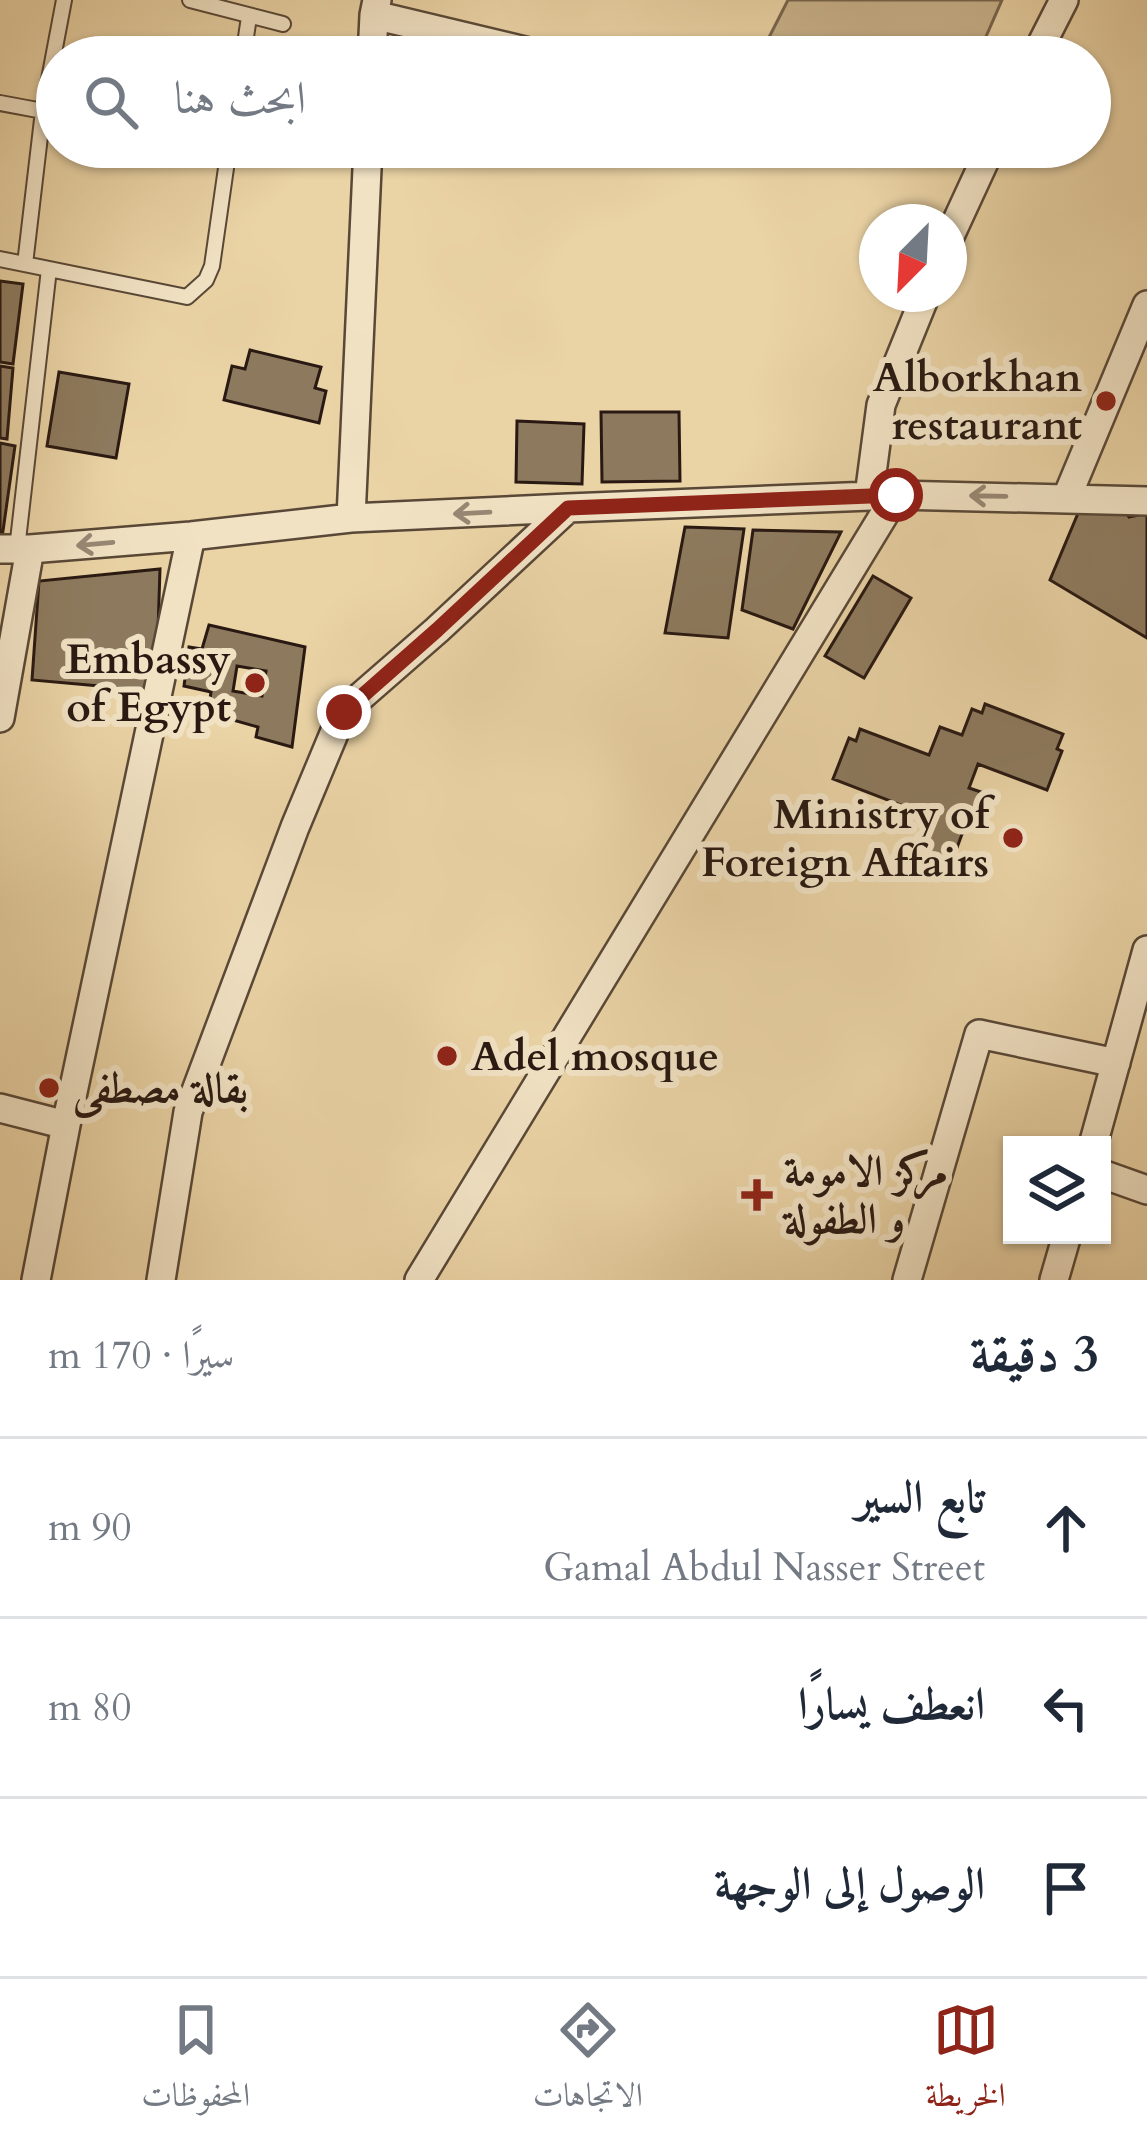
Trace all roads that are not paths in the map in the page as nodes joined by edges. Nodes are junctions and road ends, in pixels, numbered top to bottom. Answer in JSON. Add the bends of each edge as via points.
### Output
{"nodes":[{"id":1,"x":64,"y":0,"type":"edge"},
{"id":2,"x":190,"y":0,"type":"edge"},
{"id":3,"x":1064,"y":0,"type":"edge"},
{"id":4,"x":375,"y":8,"type":"edge"},
{"id":5,"x":249,"y":17,"type":"junction"},
{"id":6,"x":283,"y":24,"type":"dead end"},
{"id":7,"x":57,"y":36,"type":"edge"},
{"id":8,"x":246,"y":36,"type":"edge"},
{"id":9,"x":475,"y":36,"type":"edge"},
{"id":10,"x":1046,"y":36,"type":"edge"},
{"id":11,"x":0,"y":103,"type":"edge"},
{"id":12,"x":36,"y":110,"type":"edge"},
{"id":13,"x":36,"y":168,"type":"edge"},
{"id":14,"x":227,"y":168,"type":"edge"},
{"id":15,"x":367,"y":168,"type":"edge"},
{"id":16,"x":981,"y":168,"type":"edge"},
{"id":17,"x":965,"y":204,"type":"edge"},
{"id":18,"x":0,"y":259,"type":"edge"},
{"id":19,"x":25,"y":264,"type":"junction"},
{"id":20,"x":49,"y":269,"type":"junction"},
{"id":21,"x":1147,"y":304,"type":"edge"},
{"id":22,"x":919,"y":312,"type":"edge"},
{"id":23,"x":882,"y":495,"type":"junction"},
{"id":24,"x":1067,"y":497,"type":"junction"},
{"id":25,"x":1147,"y":501,"type":"edge"},
{"id":26,"x":568,"y":508,"type":"junction"},
{"id":27,"x":351,"y":518,"type":"junction"},
{"id":28,"x":190,"y":536,"type":"junction"},
{"id":29,"x":16,"y":549,"type":"edge"},
{"id":30,"x":0,"y":718,"type":"edge"},
{"id":31,"x":1147,"y":950,"type":"edge"},
{"id":32,"x":1115,"y":1063,"type":"junction"},
{"id":33,"x":0,"y":1108,"type":"edge"},
{"id":34,"x":66,"y":1125,"type":"junction"},
{"id":35,"x":1095,"y":1136,"type":"edge"},
{"id":36,"x":1111,"y":1177,"type":"edge"},
{"id":37,"x":1147,"y":1190,"type":"edge"},
{"id":38,"x":1064,"y":1244,"type":"edge"},
{"id":39,"x":36,"y":1280,"type":"edge"},
{"id":40,"x":160,"y":1280,"type":"edge"},
{"id":41,"x":419,"y":1280,"type":"edge"},
{"id":42,"x":907,"y":1280,"type":"edge"},
{"id":43,"x":1054,"y":1280,"type":"edge"}],
"edges":[{"from":1,"to":7,"type":"lane"},
{"from":2,"to":5,"type":"lane"},
{"from":3,"to":10,"type":"street"},
{"from":4,"to":9,"type":"street"},
{"from":5,"to":6,"type":"lane"},
{"from":5,"to":8,"type":"lane"},
{"from":11,"to":12,"type":"lane"},
{"from":13,"to":19,"type":"lane"},
{"from":14,"to":20,"type":"lane","via":[[212,266],[187,297]]},
{"from":15,"to":27,"type":"street"},
{"from":16,"to":17,"type":"street"},
{"from":18,"to":19,"type":"lane"},
{"from":19,"to":20,"type":"lane"},
{"from":20,"to":29,"type":"lane"},
{"from":21,"to":24,"type":"street"},
{"from":22,"to":23,"type":"street","via":[[881,405]]},
{"from":24,"to":23,"type":"street","one_way":true},
{"from":23,"to":26,"type":"street"},
{"from":23,"to":41,"type":"street"},
{"from":24,"to":25,"type":"street"},
{"from":26,"to":27,"type":"street","one_way":true},
{"from":26,"to":40,"type":"street","via":[[344,712],[188,1112]]},
{"from":27,"to":28,"type":"street"},
{"from":28,"to":29,"type":"street","one_way":true},
{"from":28,"to":34,"type":"street"},
{"from":29,"to":30,"type":"street"},
{"from":31,"to":32,"type":"street"},
{"from":32,"to":35,"type":"street"},
{"from":32,"to":42,"type":"street","via":[[979,1034]]},
{"from":33,"to":34,"type":"street"},
{"from":34,"to":39,"type":"street"},
{"from":36,"to":37,"type":"street"},
{"from":38,"to":43,"type":"street"}]}
